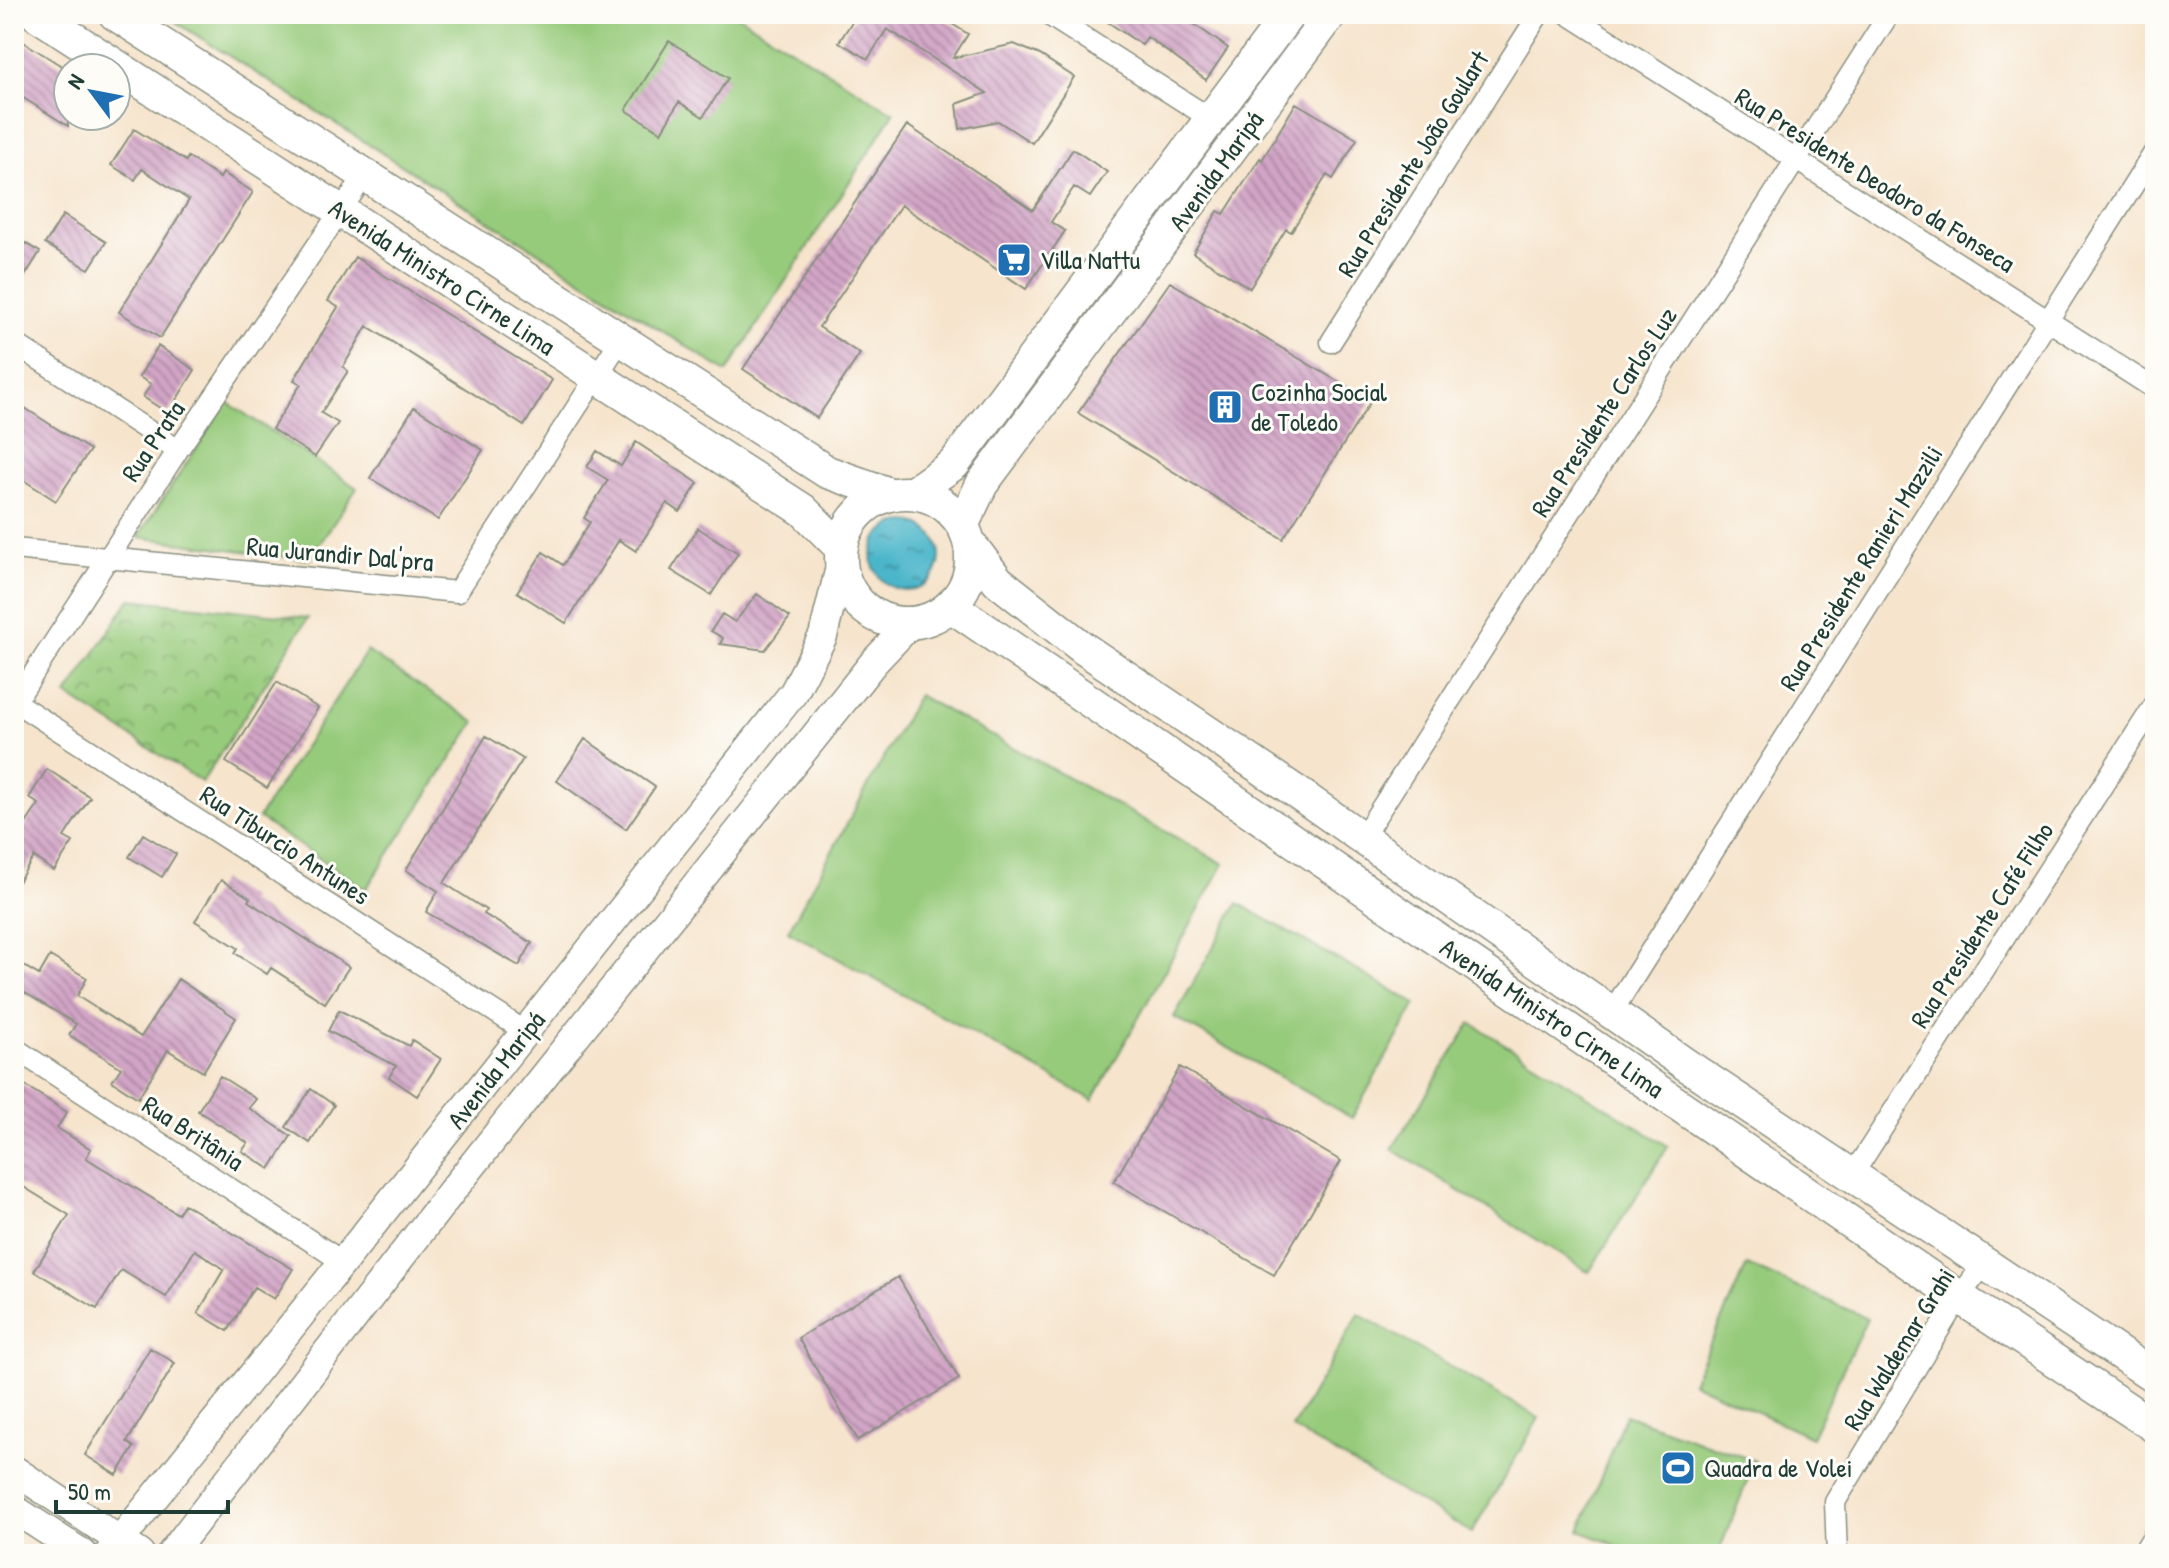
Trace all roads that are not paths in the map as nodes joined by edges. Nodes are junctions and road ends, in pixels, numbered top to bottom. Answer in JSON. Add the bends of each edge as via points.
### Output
{"nodes":[{"id":1,"x":36,"y":14,"type":"edge"},
{"id":2,"x":115,"y":14,"type":"edge"},
{"id":3,"x":1047,"y":14,"type":"edge"},
{"id":4,"x":1289,"y":14,"type":"edge"},
{"id":5,"x":1331,"y":14,"type":"edge"},
{"id":6,"x":1539,"y":14,"type":"edge"},
{"id":7,"x":1568,"y":14,"type":"edge"},
{"id":8,"x":1889,"y":14,"type":"edge"},
{"id":9,"x":1211,"y":119,"type":"junction"},
{"id":10,"x":2155,"y":151,"type":"edge"},
{"id":11,"x":1795,"y":160,"type":"junction"},
{"id":12,"x":365,"y":175,"type":"junction"},
{"id":13,"x":1145,"y":208,"type":"junction"},
{"id":14,"x":340,"y":209,"type":"junction"},
{"id":15,"x":1172,"y":230,"type":"junction"},
{"id":16,"x":1113,"y":252,"type":"junction"},
{"id":17,"x":1141,"y":273,"type":"junction"},
{"id":18,"x":2048,"y":320,"type":"junction"},
{"id":19,"x":621,"y":339,"type":"junction"},
{"id":20,"x":1331,"y":342,"type":"dead end"},
{"id":21,"x":14,"y":343,"type":"edge"},
{"id":22,"x":597,"y":377,"type":"junction"},
{"id":23,"x":2155,"y":389,"type":"edge"},
{"id":24,"x":178,"y":450,"type":"junction"},
{"id":25,"x":902,"y":493,"type":"junction"},
{"id":26,"x":967,"y":534,"type":"junction"},
{"id":27,"x":14,"y":549,"type":"edge"},
{"id":28,"x":841,"y":555,"type":"junction"},
{"id":29,"x":106,"y":558,"type":"junction"},
{"id":30,"x":951,"y":606,"type":"junction"},
{"id":31,"x":910,"y":624,"type":"junction"},
{"id":32,"x":15,"y":703,"type":"edge"},
{"id":33,"x":2155,"y":704,"type":"edge"},
{"id":34,"x":1362,"y":838,"type":"junction"},
{"id":35,"x":1604,"y":1007,"type":"junction"},
{"id":36,"x":526,"y":1032,"type":"junction"},
{"id":37,"x":1576,"y":1034,"type":"junction"},
{"id":38,"x":14,"y":1048,"type":"edge"},
{"id":39,"x":1853,"y":1174,"type":"junction"},
{"id":40,"x":1902,"y":1208,"type":"junction"},
{"id":41,"x":1842,"y":1217,"type":"junction"},
{"id":42,"x":343,"y":1262,"type":"junction"},
{"id":43,"x":1985,"y":1263,"type":"junction"},
{"id":44,"x":1959,"y":1297,"type":"junction"},
{"id":45,"x":2155,"y":1377,"type":"edge"},
{"id":46,"x":2155,"y":1427,"type":"edge"},
{"id":47,"x":14,"y":1470,"type":"edge"},
{"id":48,"x":14,"y":1509,"type":"edge"},
{"id":49,"x":2155,"y":1533,"type":"edge"},
{"id":50,"x":123,"y":1549,"type":"edge"},
{"id":51,"x":83,"y":1554,"type":"edge"},
{"id":52,"x":171,"y":1554,"type":"edge"},
{"id":53,"x":1837,"y":1554,"type":"edge"},
{"id":54,"x":2142,"y":1554,"type":"edge"}],
"edges":[{"from":1,"to":14,"type":"main road","name":"Avenida Ministro Cirne Lima"},
{"from":2,"to":12,"type":"main road","name":"Avenida Ministro Cirne Lima"},
{"from":3,"to":9,"type":"street"},
{"from":4,"to":9,"type":"main road","name":"Avenida Maripá"},
{"from":5,"to":15,"type":"main road","name":"Avenida Maripá"},
{"from":6,"to":20,"type":"street","name":"Rua Presidente João Goulart"},
{"from":7,"to":11,"type":"street","name":"Rua Presidente Deodoro da Fonseca"},
{"from":8,"to":11,"type":"street","name":"Rua Presidente Carlos Luz"},
{"from":9,"to":13,"type":"main road","name":"Avenida Maripá"},
{"from":10,"to":18,"type":"street","name":"Rua Presidente Ranieri Mazzili"},
{"from":11,"to":18,"type":"street","name":"Rua Presidente Deodoro da Fonseca"},
{"from":11,"to":34,"type":"street","name":"Rua Presidente Carlos Luz"},
{"from":12,"to":14,"type":"street","name":"Rua Prata"},
{"from":12,"to":19,"type":"main road","name":"Avenida Ministro Cirne Lima"},
{"from":13,"to":15,"type":"main road","via":[[1145,225],[1157,234]]},
{"from":13,"to":16,"type":"main road","name":"Avenida Maripá"},
{"from":14,"to":22,"type":"main road","name":"Avenida Ministro Cirne Lima"},
{"from":14,"to":24,"type":"street","name":"Rua Prata"},
{"from":15,"to":17,"type":"main road","name":"Avenida Maripá"},
{"from":16,"to":17,"type":"main road","via":[[1128,248],[1140,256]]},
{"from":16,"to":25,"type":"main road","name":"Avenida Maripá","via":[[954,464]]},
{"from":17,"to":26,"type":"main road","name":"Avenida Maripá","via":[[982,484]]},
{"from":18,"to":23,"type":"street","name":"Rua Presidente Deodoro da Fonseca"},
{"from":18,"to":35,"type":"street","name":"Rua Presidente Ranieri Mazzili"},
{"from":19,"to":22,"type":"street","name":"Rua Jurandir Dal'pra"},
{"from":19,"to":25,"type":"main road","name":"Avenida Ministro Cirne Lima","via":[[827,472]]},
{"from":21,"to":24,"type":"street"},
{"from":22,"to":28,"type":"main road","name":"Avenida Ministro Cirne Lima","via":[[803,510]]},
{"from":22,"to":29,"type":"street","name":"Rua Jurandir Dal'pra","via":[[457,592]]},
{"from":24,"to":29,"type":"street","name":"Rua Prata"},
{"from":25,"to":26,"type":"main road","via":[[934,497],[951,508]]},
{"from":25,"to":28,"type":"main road","via":[[872,501],[858,513],[847,529]]},
{"from":26,"to":30,"type":"main road","via":[[972,568]]},
{"from":26,"to":34,"type":"main road","via":[[998,581],[1083,648]]},
{"from":27,"to":29,"type":"street","name":"Rua Jurandir Dal'pra"},
{"from":28,"to":31,"type":"main road","via":[[845,583],[856,600],[889,622]]},
{"from":28,"to":36,"type":"main road","name":"Avenida Maripá","via":[[823,636],[794,692]]},
{"from":29,"to":32,"type":"street","name":"Rua Prata"},
{"from":30,"to":31,"type":"main road","via":[[932,619]]},
{"from":30,"to":37,"type":"main road","name":"Avenida Ministro Cirne Lima"},
{"from":31,"to":52,"type":"main road","name":"Avenida Maripá","via":[[874,662],[461,1180]]},
{"from":32,"to":36,"type":"street","name":"Rua Tíburcio Antunes"},
{"from":33,"to":39,"type":"street","name":"Rua Presidente Café Filho"},
{"from":34,"to":35,"type":"main road"},
{"from":35,"to":37,"type":"main road"},
{"from":35,"to":39,"type":"main road"},
{"from":36,"to":42,"type":"main road","name":"Avenida Maripá"},
{"from":37,"to":41,"type":"main road","name":"Avenida Ministro Cirne Lima"},
{"from":38,"to":42,"type":"street","name":"Rua Britânia"},
{"from":39,"to":40,"type":"main road"},
{"from":40,"to":41,"type":"main road","via":[[1900,1223],[1889,1232]]},
{"from":40,"to":43,"type":"main road"},
{"from":41,"to":44,"type":"main road","name":"Avenida Ministro Cirne Lima"},
{"from":42,"to":50,"type":"main road","name":"Avenida Maripá"},
{"from":43,"to":44,"type":"street","name":"Rua Waldemar Grahi"},
{"from":43,"to":45,"type":"main road"},
{"from":44,"to":46,"type":"main road","name":"Avenida Ministro Cirne Lima"},
{"from":44,"to":53,"type":"street","name":"Rua Waldemar Grahi","via":[[1835,1502]]},
{"from":47,"to":50,"type":"main road"},
{"from":48,"to":51,"type":"main road"},
{"from":49,"to":54,"type":"street"}]}
